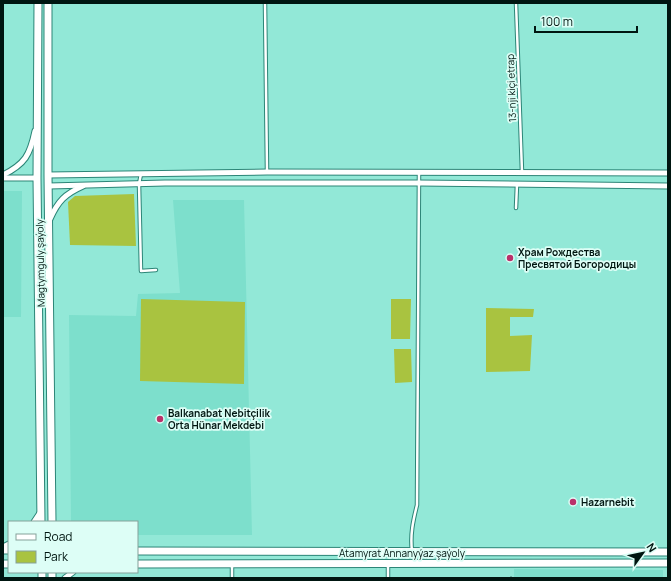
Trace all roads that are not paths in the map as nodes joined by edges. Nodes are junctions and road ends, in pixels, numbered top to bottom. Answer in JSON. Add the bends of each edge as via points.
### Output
{"nodes":[{"id":1,"x":38,"y":3,"type":"edge"},
{"id":2,"x":48,"y":3,"type":"edge"},
{"id":3,"x":265,"y":3,"type":"edge"},
{"id":4,"x":516,"y":3,"type":"edge"},
{"id":5,"x":37,"y":123,"type":"junction"},
{"id":6,"x":267,"y":172,"type":"junction"},
{"id":7,"x":418,"y":172,"type":"junction"},
{"id":8,"x":522,"y":172,"type":"junction"},
{"id":9,"x":141,"y":173,"type":"junction"},
{"id":10,"x":668,"y":173,"type":"edge"},
{"id":11,"x":48,"y":175,"type":"junction"},
{"id":12,"x":3,"y":177,"type":"edge"},
{"id":13,"x":37,"y":178,"type":"junction"},
{"id":14,"x":419,"y":183,"type":"junction"},
{"id":15,"x":139,"y":184,"type":"junction"},
{"id":16,"x":517,"y":184,"type":"junction"},
{"id":17,"x":85,"y":185,"type":"junction"},
{"id":18,"x":49,"y":186,"type":"junction"},
{"id":19,"x":668,"y":186,"type":"edge"},
{"id":20,"x":516,"y":208,"type":"dead end"},
{"id":21,"x":49,"y":219,"type":"junction"},
{"id":22,"x":156,"y":270,"type":"dead end"},
{"id":23,"x":41,"y":512,"type":"junction"},
{"id":24,"x":53,"y":520,"type":"edge"},
{"id":25,"x":35,"y":521,"type":"edge"},
{"id":26,"x":41,"y":521,"type":"edge"},
{"id":27,"x":138,"y":551,"type":"edge"},
{"id":28,"x":412,"y":552,"type":"junction"},
{"id":29,"x":668,"y":552,"type":"edge"},
{"id":30,"x":388,"y":563,"type":"junction"},
{"id":31,"x":668,"y":563,"type":"edge"},
{"id":32,"x":138,"y":564,"type":"edge"},
{"id":33,"x":232,"y":565,"type":"junction"},
{"id":34,"x":232,"y":578,"type":"edge"},
{"id":35,"x":388,"y":578,"type":"edge"}],
"edges":[{"from":1,"to":5,"type":"street","name":"Magtymguly şaýoly"},
{"from":2,"to":11,"type":"street","name":"Magtymguly şaýoly"},
{"from":3,"to":6,"type":"lane"},
{"from":4,"to":8,"type":"lane","name":"13-nji kiçi etrap"},
{"from":5,"to":12,"type":"street","via":[[27,157]]},
{"from":5,"to":13,"type":"street","name":"Magtymguly şaýoly"},
{"from":6,"to":7,"type":"street"},
{"from":6,"to":9,"type":"street"},
{"from":7,"to":8,"type":"street"},
{"from":7,"to":14,"type":"lane"},
{"from":8,"to":10,"type":"street"},
{"from":9,"to":11,"type":"street"},
{"from":9,"to":15,"type":"lane"},
{"from":11,"to":18,"type":"street","name":"Magtymguly şaýoly"},
{"from":12,"to":13,"type":"street"},
{"from":13,"to":23,"type":"street","name":"Magtymguly şaýoly"},
{"from":14,"to":15,"type":"street"},
{"from":14,"to":16,"type":"street"},
{"from":14,"to":28,"type":"lane","via":[[417,505],[412,525]]},
{"from":15,"to":17,"type":"street"},
{"from":15,"to":22,"type":"lane","via":[[141,271]]},
{"from":16,"to":19,"type":"street"},
{"from":16,"to":20,"type":"lane"},
{"from":17,"to":18,"type":"street"},
{"from":17,"to":21,"type":"street","via":[[59,201]]},
{"from":18,"to":21,"type":"street","name":"Magtymguly şaýoly"},
{"from":21,"to":24,"type":"street","name":"Magtymguly şaýoly"},
{"from":23,"to":25,"type":"street"},
{"from":23,"to":26,"type":"street","name":"Magtymguly şaýoly"},
{"from":27,"to":28,"type":"street","name":"Atamyrat Annanyýaz şaýoly"},
{"from":28,"to":29,"type":"street","name":"Atamyrat Annanyýaz şaýoly"},
{"from":30,"to":31,"type":"street","name":"Atamyrat Annanyýaz şaýoly"},
{"from":30,"to":33,"type":"street","name":"Atamyrat Annanyýaz şaýoly"},
{"from":30,"to":35,"type":"lane"},
{"from":32,"to":33,"type":"street","name":"Atamyrat Annanyýaz şaýoly"},
{"from":33,"to":34,"type":"lane"}]}
